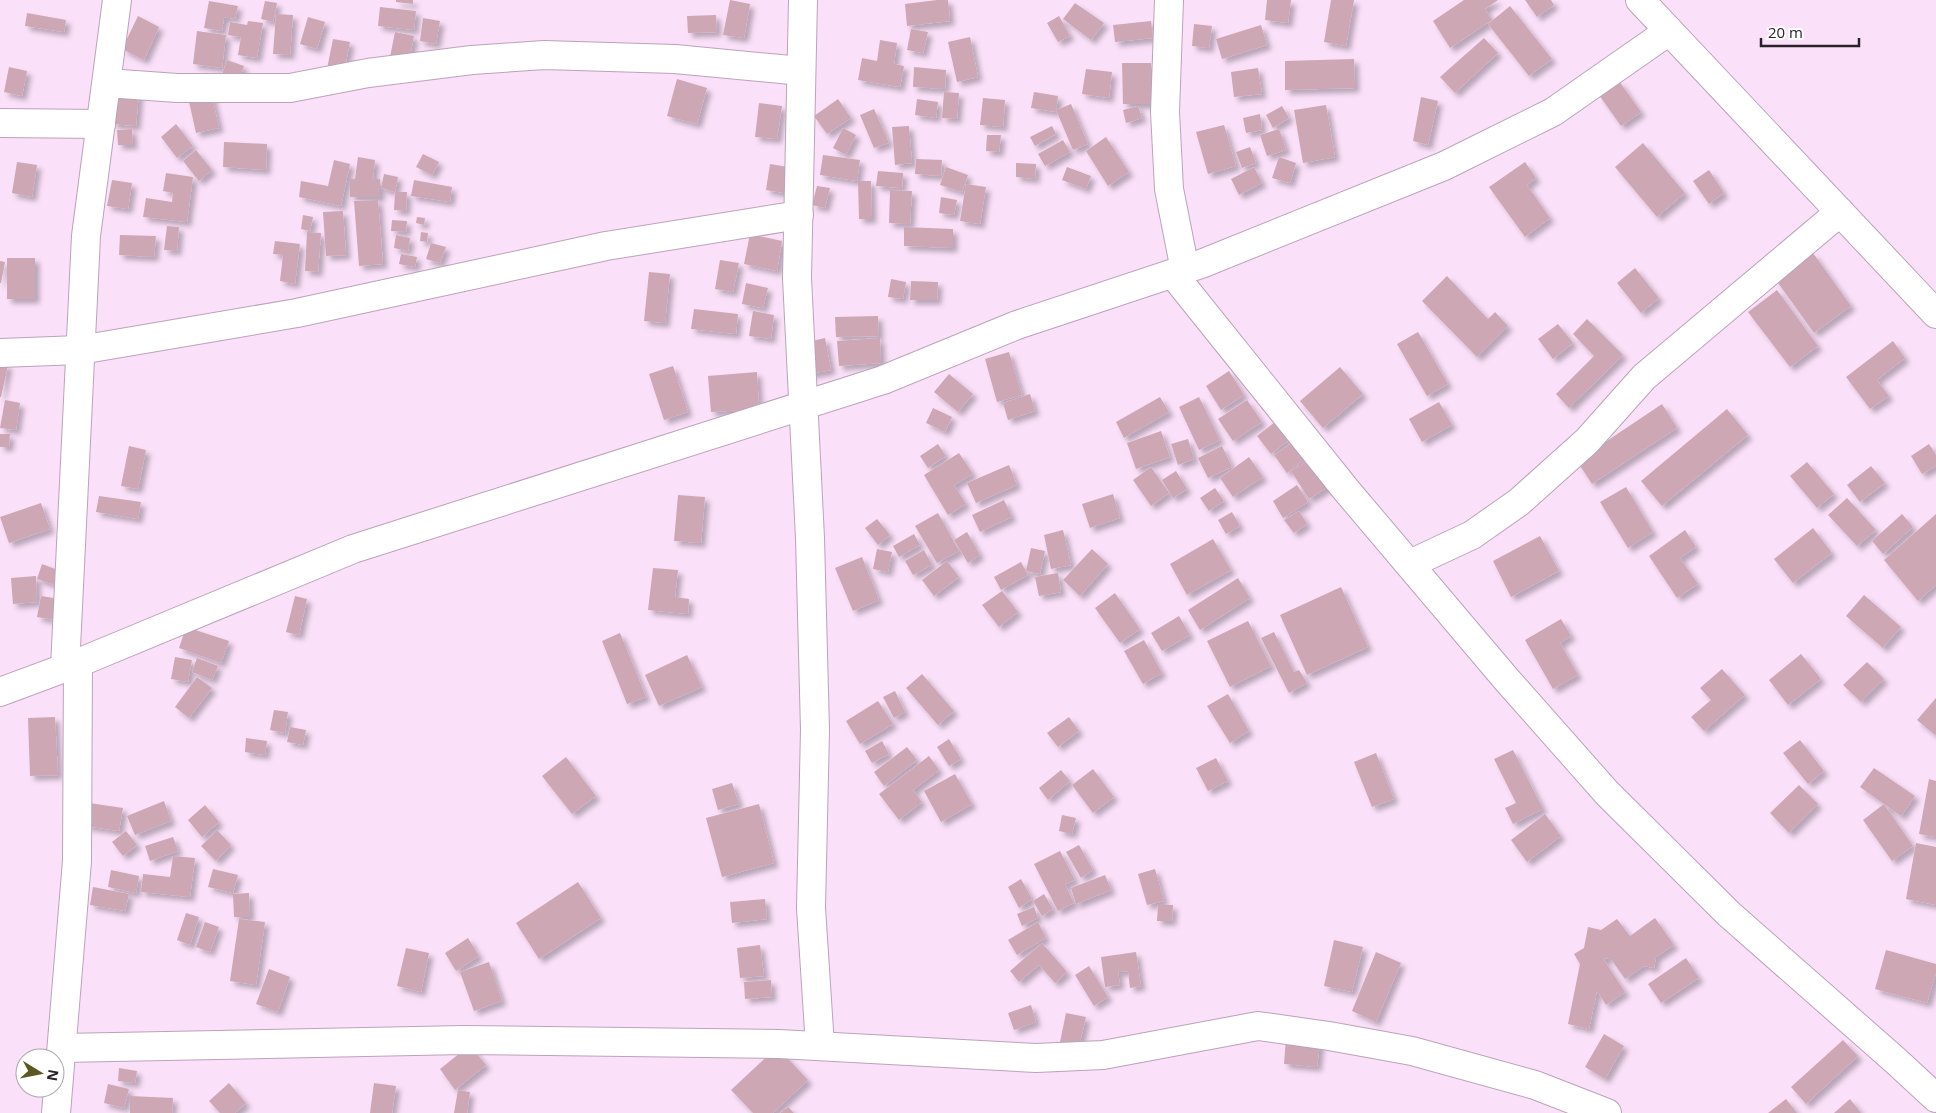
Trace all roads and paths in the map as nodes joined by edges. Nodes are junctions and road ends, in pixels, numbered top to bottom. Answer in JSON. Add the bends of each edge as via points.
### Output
{"nodes":[{"id":1,"x":118,"y":0,"type":"edge"},
{"id":2,"x":802,"y":0,"type":"edge"},
{"id":3,"x":1169,"y":0,"type":"edge"},
{"id":4,"x":1640,"y":0,"type":"edge"},
{"id":5,"x":1669,"y":31,"type":"junction"},
{"id":6,"x":802,"y":71,"type":"junction"},
{"id":7,"x":107,"y":83,"type":"junction"},
{"id":8,"x":0,"y":123,"type":"edge"},
{"id":9,"x":101,"y":124,"type":"junction"},
{"id":10,"x":1840,"y":212,"type":"junction"},
{"id":11,"x":798,"y":215,"type":"junction"},
{"id":12,"x":1179,"y":272,"type":"junction"},
{"id":13,"x":1936,"y":314,"type":"edge"},
{"id":14,"x":80,"y":350,"type":"junction"},
{"id":15,"x":0,"y":353,"type":"edge"},
{"id":16,"x":803,"y":405,"type":"junction"},
{"id":17,"x":1410,"y":564,"type":"junction"},
{"id":18,"x":72,"y":666,"type":"junction"},
{"id":19,"x":0,"y":692,"type":"edge"},
{"id":20,"x":820,"y":1046,"type":"junction"},
{"id":21,"x":62,"y":1048,"type":"joint"},
{"id":22,"x":57,"y":1098,"type":"edge"},
{"id":23,"x":1936,"y":1098,"type":"edge"},
{"id":24,"x":56,"y":1113,"type":"edge"},
{"id":25,"x":1608,"y":1113,"type":"edge"}],
"edges":[{"from":1,"to":7,"type":"street"},
{"from":2,"to":6,"type":"street"},
{"from":3,"to":12,"type":"street","via":[[1165,112],[1169,189]]},
{"from":4,"to":5,"type":"street"},
{"from":5,"to":10,"type":"street"},
{"from":5,"to":12,"type":"street","via":[[1553,112],[1444,166]]},
{"from":6,"to":7,"type":"street","via":[[675,59],[544,55],[368,73],[290,88],[177,88]]},
{"from":6,"to":11,"type":"street"},
{"from":7,"to":9,"type":"street"},
{"from":8,"to":9,"type":"street"},
{"from":9,"to":14,"type":"street","via":[[86,236]]},
{"from":10,"to":13,"type":"street"},
{"from":10,"to":17,"type":"street","via":[[1644,377],[1587,441],[1520,502],[1472,535]]},
{"from":11,"to":14,"type":"street","via":[[606,246],[297,313]]},
{"from":11,"to":16,"type":"street","via":[[797,278]]},
{"from":12,"to":16,"type":"street","via":[[1018,325],[883,380]]},
{"from":12,"to":17,"type":"street","via":[[1341,484]]},
{"from":14,"to":15,"type":"street"},
{"from":14,"to":18,"type":"street"},
{"from":16,"to":18,"type":"street","via":[[353,549]]},
{"from":16,"to":20,"type":"street","via":[[815,730],[811,908]]},
{"from":17,"to":23,"type":"street","via":[[1607,793],[1730,914]]},
{"from":18,"to":19,"type":"street"},
{"from":18,"to":21,"type":"street","via":[[78,861]]},
{"from":20,"to":21,"type":"street","via":[[464,1040]]},
{"from":20,"to":25,"type":"street","via":[[1036,1058],[1093,1056],[1258,1026],[1412,1051],[1535,1084]]},
{"from":22,"to":24,"type":"street"}]}
